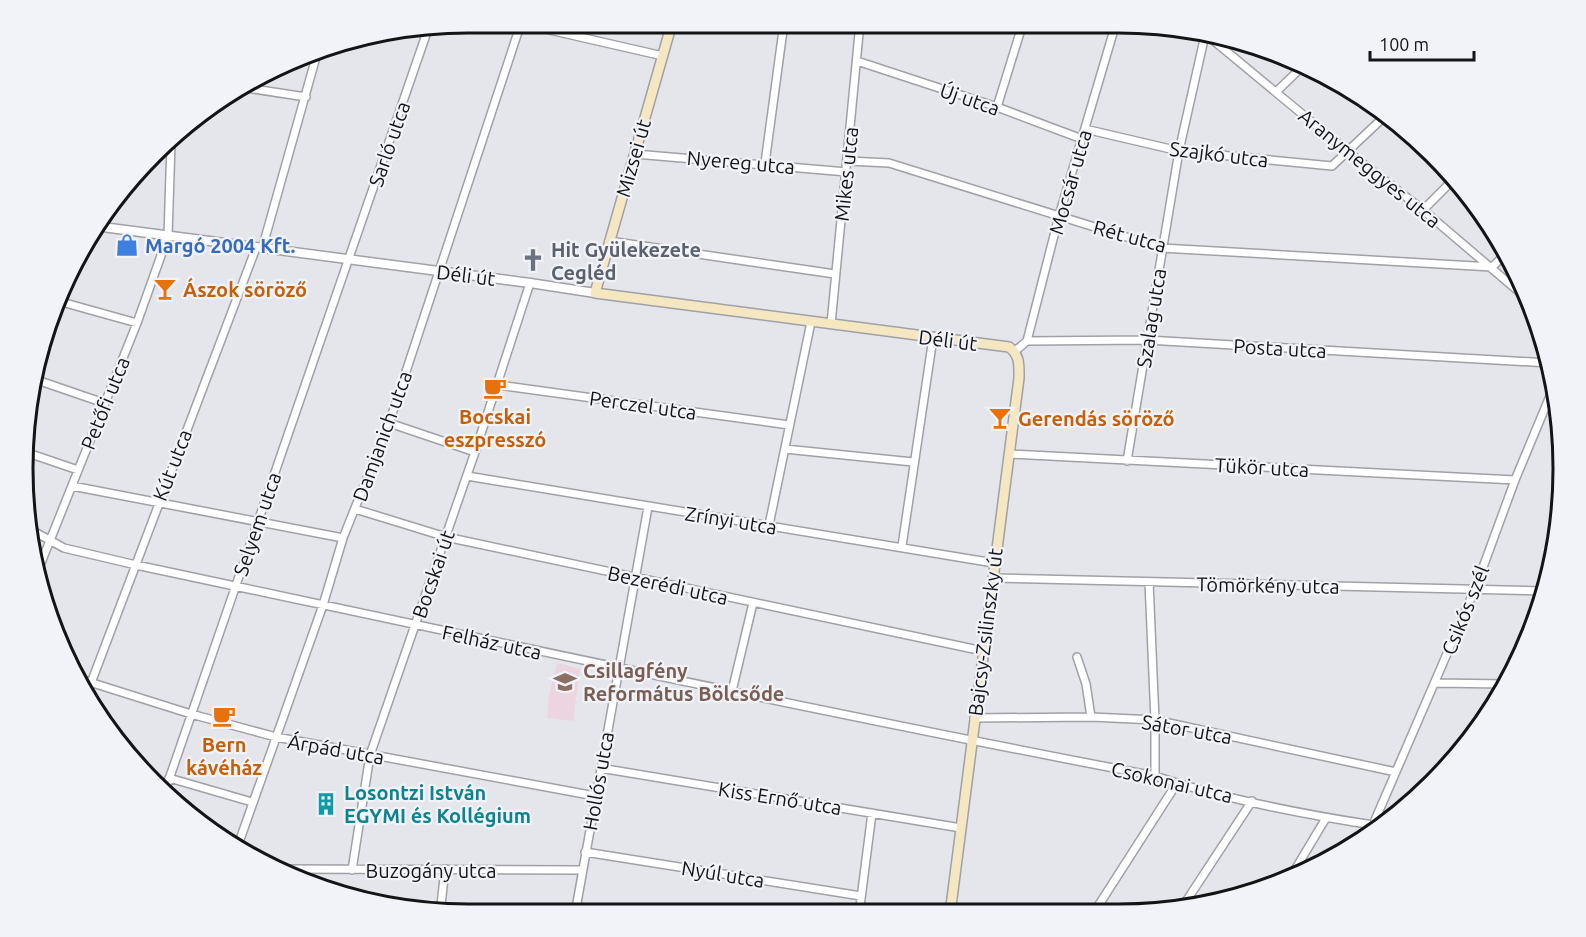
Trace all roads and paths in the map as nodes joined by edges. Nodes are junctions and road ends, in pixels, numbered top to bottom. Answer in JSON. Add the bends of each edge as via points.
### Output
{"nodes":[{"id":1,"x":517,"y":33,"type":"edge"},
{"id":2,"x":563,"y":33,"type":"edge"},
{"id":3,"x":669,"y":33,"type":"edge"},
{"id":4,"x":783,"y":33,"type":"edge"},
{"id":5,"x":859,"y":33,"type":"edge"},
{"id":6,"x":1020,"y":33,"type":"edge"},
{"id":7,"x":1113,"y":33,"type":"edge"},
{"id":8,"x":426,"y":36,"type":"edge"},
{"id":9,"x":1205,"y":42,"type":"edge"},
{"id":10,"x":1220,"y":45,"type":"edge"},
{"id":11,"x":663,"y":56,"type":"junction"},
{"id":12,"x":315,"y":61,"type":"edge"},
{"id":13,"x":857,"y":61,"type":"junction"},
{"id":14,"x":1297,"y":72,"type":"edge"},
{"id":15,"x":255,"y":89,"type":"edge"},
{"id":16,"x":1276,"y":91,"type":"junction"},
{"id":17,"x":306,"y":96,"type":"junction"},
{"id":18,"x":997,"y":107,"type":"junction"},
{"id":19,"x":1380,"y":121,"type":"edge"},
{"id":20,"x":1086,"y":129,"type":"junction"},
{"id":21,"x":1082,"y":139,"type":"junction"},
{"id":22,"x":171,"y":151,"type":"edge"},
{"id":23,"x":1179,"y":151,"type":"junction"},
{"id":24,"x":1348,"y":152,"type":"junction"},
{"id":25,"x":635,"y":154,"type":"junction"},
{"id":26,"x":848,"y":161,"type":"junction"},
{"id":27,"x":765,"y":163,"type":"junction"},
{"id":28,"x":847,"y":171,"type":"junction"},
{"id":29,"x":1448,"y":185,"type":"edge"},
{"id":30,"x":1423,"y":210,"type":"junction"},
{"id":31,"x":1059,"y":216,"type":"junction"},
{"id":32,"x":106,"y":227,"type":"edge"},
{"id":33,"x":168,"y":236,"type":"junction"},
{"id":34,"x":609,"y":241,"type":"junction"},
{"id":35,"x":1162,"y":248,"type":"junction"},
{"id":36,"x":259,"y":249,"type":"junction"},
{"id":37,"x":350,"y":260,"type":"junction"},
{"id":38,"x":1500,"y":260,"type":"edge"},
{"id":39,"x":1492,"y":267,"type":"junction"},
{"id":40,"x":438,"y":272,"type":"junction"},
{"id":41,"x":835,"y":274,"type":"junction"},
{"id":42,"x":530,"y":283,"type":"junction"},
{"id":43,"x":1512,"y":285,"type":"edge"},
{"id":44,"x":595,"y":293,"type":"junction"},
{"id":45,"x":65,"y":304,"type":"edge"},
{"id":46,"x":811,"y":322,"type":"junction"},
{"id":47,"x":137,"y":323,"type":"junction"},
{"id":48,"x":831,"y":324,"type":"junction"},
{"id":49,"x":933,"y":338,"type":"junction"},
{"id":50,"x":1148,"y":340,"type":"junction"},
{"id":51,"x":1027,"y":341,"type":"junction"},
{"id":52,"x":1014,"y":352,"type":"junction"},
{"id":53,"x":1540,"y":362,"type":"edge"},
{"id":54,"x":42,"y":382,"type":"edge"},
{"id":55,"x":498,"y":385,"type":"junction"},
{"id":56,"x":1548,"y":402,"type":"edge"},
{"id":57,"x":104,"y":403,"type":"junction"},
{"id":58,"x":388,"y":423,"type":"junction"},
{"id":59,"x":789,"y":425,"type":"junction"},
{"id":60,"x":785,"y":449,"type":"junction"},
{"id":61,"x":475,"y":452,"type":"junction"},
{"id":62,"x":1009,"y":454,"type":"junction"},
{"id":63,"x":33,"y":455,"type":"edge"},
{"id":64,"x":1126,"y":460,"type":"junction"},
{"id":65,"x":913,"y":462,"type":"junction"},
{"id":66,"x":78,"y":470,"type":"junction"},
{"id":67,"x":467,"y":476,"type":"junction"},
{"id":68,"x":1515,"y":480,"type":"junction"},
{"id":69,"x":72,"y":486,"type":"junction"},
{"id":70,"x":158,"y":502,"type":"junction"},
{"id":71,"x":648,"y":507,"type":"junction"},
{"id":72,"x":356,"y":509,"type":"junction"},
{"id":73,"x":258,"y":520,"type":"junction"},
{"id":74,"x":769,"y":525,"type":"junction"},
{"id":75,"x":38,"y":534,"type":"edge"},
{"id":76,"x":446,"y":537,"type":"junction"},
{"id":77,"x":343,"y":538,"type":"junction"},
{"id":78,"x":50,"y":542,"type":"junction"},
{"id":79,"x":902,"y":546,"type":"junction"},
{"id":80,"x":43,"y":559,"type":"edge"},
{"id":81,"x":994,"y":563,"type":"junction"},
{"id":82,"x":136,"y":565,"type":"junction"},
{"id":83,"x":634,"y":578,"type":"junction"},
{"id":84,"x":993,"y":578,"type":"junction"},
{"id":85,"x":1149,"y":582,"type":"junction"},
{"id":86,"x":235,"y":586,"type":"junction"},
{"id":87,"x":1475,"y":589,"type":"junction"},
{"id":88,"x":1535,"y":591,"type":"edge"},
{"id":89,"x":753,"y":603,"type":"junction"},
{"id":90,"x":322,"y":605,"type":"junction"},
{"id":91,"x":415,"y":626,"type":"junction"},
{"id":92,"x":983,"y":651,"type":"junction"},
{"id":93,"x":1077,"y":657,"type":"dead end"},
{"id":94,"x":619,"y":669,"type":"junction"},
{"id":95,"x":91,"y":683,"type":"joint"},
{"id":96,"x":1435,"y":683,"type":"junction"},
{"id":97,"x":1496,"y":684,"type":"edge"},
{"id":98,"x":732,"y":691,"type":"junction"},
{"id":99,"x":191,"y":714,"type":"junction"},
{"id":100,"x":1091,"y":717,"type":"junction"},
{"id":101,"x":974,"y":718,"type":"junction"},
{"id":102,"x":1155,"y":720,"type":"junction"},
{"id":103,"x":276,"y":737,"type":"junction"},
{"id":104,"x":972,"y":741,"type":"junction"},
{"id":105,"x":370,"y":755,"type":"junction"},
{"id":106,"x":600,"y":768,"type":"junction"},
{"id":107,"x":1396,"y":772,"type":"junction"},
{"id":108,"x":1155,"y":776,"type":"junction"},
{"id":109,"x":169,"y":778,"type":"junction"},
{"id":110,"x":168,"y":783,"type":"edge"},
{"id":111,"x":1177,"y":783,"type":"junction"},
{"id":112,"x":595,"y":796,"type":"junction"},
{"id":113,"x":1252,"y":801,"type":"junction"},
{"id":114,"x":252,"y":802,"type":"junction"},
{"id":115,"x":872,"y":813,"type":"junction"},
{"id":116,"x":1326,"y":818,"type":"junction"},
{"id":117,"x":1375,"y":819,"type":"edge"},
{"id":118,"x":1368,"y":824,"type":"edge"},
{"id":119,"x":961,"y":828,"type":"junction"},
{"id":120,"x":240,"y":839,"type":"edge"},
{"id":121,"x":585,"y":852,"type":"junction"},
{"id":122,"x":1298,"y":864,"type":"edge"},
{"id":123,"x":298,"y":869,"type":"edge"},
{"id":124,"x":445,"y":869,"type":"junction"},
{"id":125,"x":352,"y":870,"type":"junction"},
{"id":126,"x":582,"y":870,"type":"junction"},
{"id":127,"x":861,"y":896,"type":"junction"},
{"id":128,"x":1189,"y":898,"type":"edge"},
{"id":129,"x":443,"y":903,"type":"edge"},
{"id":130,"x":577,"y":904,"type":"edge"},
{"id":131,"x":860,"y":904,"type":"edge"},
{"id":132,"x":951,"y":904,"type":"edge"},
{"id":133,"x":1099,"y":904,"type":"edge"}],
"edges":[{"from":1,"to":40,"type":"street","name":"Damjanich utca"},
{"from":2,"to":11,"type":"street"},
{"from":3,"to":11,"type":"main road","name":"Mizsei út"},
{"from":4,"to":27,"type":"street"},
{"from":5,"to":13,"type":"street","name":"Mikes utca"},
{"from":6,"to":18,"type":"street"},
{"from":7,"to":20,"type":"street","name":"Mocsár utca"},
{"from":8,"to":37,"type":"street","name":"Sarló utca"},
{"from":9,"to":23,"type":"street","name":"Szalag utca"},
{"from":10,"to":16,"type":"street","name":"Aranymeggyes utca"},
{"from":11,"to":25,"type":"main road","name":"Mizsei út"},
{"from":12,"to":17,"type":"street","name":"Kút utca"},
{"from":13,"to":18,"type":"street","name":"Új utca"},
{"from":13,"to":26,"type":"street","name":"Mikes utca"},
{"from":14,"to":16,"type":"street"},
{"from":15,"to":17,"type":"street"},
{"from":16,"to":24,"type":"street","name":"Aranymeggyes utca"},
{"from":17,"to":36,"type":"street","name":"Kút utca"},
{"from":18,"to":21,"type":"street","name":"Új utca"},
{"from":19,"to":24,"type":"street","name":"Szajkó utca"},
{"from":20,"to":21,"type":"street","name":"Mocsár utca"},
{"from":20,"to":23,"type":"street","name":"Szajkó utca"},
{"from":21,"to":31,"type":"street","name":"Mocsár utca"},
{"from":22,"to":33,"type":"street","name":"Petőfi utca"},
{"from":23,"to":24,"type":"street","name":"Szajkó utca","via":[[1332,166]]},
{"from":23,"to":35,"type":"street","name":"Szalag utca"},
{"from":24,"to":30,"type":"street","name":"Aranymeggyes utca"},
{"from":25,"to":27,"type":"street","name":"Nyereg utca"},
{"from":25,"to":34,"type":"main road","name":"Mizsei út"},
{"from":26,"to":28,"type":"street","name":"Mikes utca"},
{"from":26,"to":31,"type":"street","name":"Rét utca","via":[[889,163]]},
{"from":27,"to":28,"type":"street","name":"Nyereg utca"},
{"from":28,"to":41,"type":"street","name":"Mikes utca"},
{"from":29,"to":30,"type":"street"},
{"from":30,"to":39,"type":"street","name":"Aranymeggyes utca"},
{"from":31,"to":35,"type":"street","name":"Rét utca"},
{"from":31,"to":51,"type":"street","name":"Mocsár utca"},
{"from":32,"to":33,"type":"street","name":"Déli út"},
{"from":33,"to":36,"type":"street","name":"Déli út"},
{"from":33,"to":47,"type":"street","name":"Petőfi utca"},
{"from":34,"to":41,"type":"street"},
{"from":34,"to":44,"type":"main road","name":"Mizsei út"},
{"from":35,"to":39,"type":"street","name":"Rét utca"},
{"from":35,"to":50,"type":"street","name":"Szalag utca"},
{"from":36,"to":37,"type":"street","name":"Déli út"},
{"from":36,"to":70,"type":"street","name":"Kút utca"},
{"from":37,"to":40,"type":"street","name":"Déli út"},
{"from":37,"to":73,"type":"street","name":"Selyem utca"},
{"from":38,"to":39,"type":"street"},
{"from":39,"to":43,"type":"street","name":"Aranymeggyes utca"},
{"from":40,"to":42,"type":"street","name":"Déli út"},
{"from":40,"to":58,"type":"street","name":"Damjanich utca"},
{"from":41,"to":48,"type":"street","name":"Mikes utca"},
{"from":42,"to":44,"type":"street","name":"Déli út"},
{"from":42,"to":55,"type":"street","name":"Bocskai út"},
{"from":44,"to":46,"type":"main road","name":"Déli út"},
{"from":45,"to":47,"type":"street"},
{"from":46,"to":48,"type":"main road","name":"Déli út"},
{"from":46,"to":59,"type":"street"},
{"from":47,"to":57,"type":"street","name":"Petőfi utca"},
{"from":48,"to":49,"type":"main road","name":"Déli út"},
{"from":49,"to":52,"type":"main road","name":"Déli út","via":[[1009,348]]},
{"from":49,"to":65,"type":"street"},
{"from":50,"to":51,"type":"street","name":"Posta utca"},
{"from":50,"to":53,"type":"street","name":"Posta utca"},
{"from":50,"to":64,"type":"street","name":"Szalag utca"},
{"from":51,"to":52,"type":"street"},
{"from":52,"to":62,"type":"main road","name":"Bajcsy-Zsilinszky út","via":[[1019,378]]},
{"from":54,"to":57,"type":"street"},
{"from":55,"to":59,"type":"street","name":"Perczel utca"},
{"from":55,"to":61,"type":"street","name":"Bocskai út"},
{"from":56,"to":68,"type":"street","name":"Csikós szél"},
{"from":57,"to":66,"type":"street","name":"Petőfi utca"},
{"from":58,"to":61,"type":"street"},
{"from":58,"to":72,"type":"street","name":"Damjanich utca"},
{"from":59,"to":60,"type":"street"},
{"from":60,"to":65,"type":"street"},
{"from":60,"to":74,"type":"street"},
{"from":61,"to":67,"type":"street","name":"Bocskai út"},
{"from":62,"to":64,"type":"street","name":"Tükör utca"},
{"from":62,"to":81,"type":"main road","name":"Bajcsy-Zsilinszky út"},
{"from":63,"to":66,"type":"street"},
{"from":64,"to":68,"type":"street","name":"Tükör utca"},
{"from":65,"to":79,"type":"street"},
{"from":66,"to":69,"type":"street","name":"Petőfi utca"},
{"from":67,"to":71,"type":"street","name":"Zrínyi utca"},
{"from":67,"to":76,"type":"street","name":"Bocskai út"},
{"from":68,"to":87,"type":"street","name":"Csikós szél"},
{"from":69,"to":70,"type":"street"},
{"from":69,"to":78,"type":"street","name":"Petőfi utca"},
{"from":70,"to":73,"type":"street"},
{"from":70,"to":82,"type":"street","name":"Kút utca"},
{"from":71,"to":74,"type":"street","name":"Zrínyi utca"},
{"from":71,"to":83,"type":"street","name":"Hollós utca"},
{"from":72,"to":76,"type":"street","name":"Bezerédi utca"},
{"from":72,"to":77,"type":"street","name":"Damjanich utca"},
{"from":73,"to":77,"type":"street"},
{"from":73,"to":86,"type":"street","name":"Selyem utca"},
{"from":74,"to":79,"type":"street","name":"Zrínyi utca"},
{"from":75,"to":78,"type":"street","name":"Felház utca"},
{"from":76,"to":83,"type":"street","name":"Bezerédi utca"},
{"from":76,"to":91,"type":"street","name":"Bocskai út"},
{"from":77,"to":90,"type":"street","name":"Damjanich utca"},
{"from":78,"to":80,"type":"street","name":"Petőfi utca"},
{"from":78,"to":82,"type":"street","name":"Felház utca"},
{"from":79,"to":81,"type":"street","name":"Zrínyi utca"},
{"from":81,"to":84,"type":"main road","name":"Bajcsy-Zsilinszky út"},
{"from":82,"to":86,"type":"street","name":"Felház utca"},
{"from":82,"to":95,"type":"street","name":"Kút utca"},
{"from":83,"to":89,"type":"street","name":"Bezerédi utca"},
{"from":83,"to":94,"type":"street","name":"Hollós utca"},
{"from":84,"to":85,"type":"street","name":"Tömörkény utca"},
{"from":84,"to":92,"type":"main road","name":"Bajcsy-Zsilinszky út"},
{"from":85,"to":87,"type":"street","name":"Tömörkény utca"},
{"from":85,"to":102,"type":"street"},
{"from":86,"to":90,"type":"street","name":"Felház utca"},
{"from":86,"to":99,"type":"street","name":"Selyem utca"},
{"from":87,"to":88,"type":"street","name":"Tömörkény utca"},
{"from":87,"to":96,"type":"street","name":"Csikós szél"},
{"from":89,"to":92,"type":"street","name":"Bezerédi utca"},
{"from":89,"to":98,"type":"street"},
{"from":90,"to":91,"type":"street","name":"Felház utca"},
{"from":90,"to":103,"type":"street","name":"Damjanich utca"},
{"from":91,"to":94,"type":"street","name":"Felház utca"},
{"from":91,"to":105,"type":"street","name":"Bocskai út"},
{"from":92,"to":101,"type":"main road","name":"Bajcsy-Zsilinszky út"},
{"from":93,"to":100,"type":"street"},
{"from":94,"to":98,"type":"street","name":"Felház utca"},
{"from":94,"to":106,"type":"street","name":"Hollós utca"},
{"from":95,"to":99,"type":"street","name":"Árpád utca"},
{"from":96,"to":97,"type":"street"},
{"from":96,"to":107,"type":"street","name":"Csikós szél"},
{"from":98,"to":104,"type":"street","name":"Felház utca"},
{"from":99,"to":103,"type":"street","name":"Árpád utca"},
{"from":99,"to":109,"type":"street","name":"Selyem utca"},
{"from":100,"to":101,"type":"street","name":"Sátor utca"},
{"from":100,"to":102,"type":"street","name":"Sátor utca"},
{"from":101,"to":104,"type":"main road","name":"Bajcsy-Zsilinszky út"},
{"from":102,"to":107,"type":"street","name":"Sátor utca"},
{"from":102,"to":108,"type":"street"},
{"from":103,"to":105,"type":"street","name":"Árpád utca"},
{"from":103,"to":114,"type":"street","name":"Damjanich utca"},
{"from":104,"to":108,"type":"street","name":"Csokonai utca"},
{"from":104,"to":119,"type":"main road","name":"Bajcsy-Zsilinszky út"},
{"from":105,"to":112,"type":"street","name":"Árpád utca"},
{"from":105,"to":125,"type":"street","name":"Bocskai út"},
{"from":106,"to":112,"type":"street","name":"Hollós utca"},
{"from":106,"to":115,"type":"street","name":"Kiss Ernő utca"},
{"from":107,"to":117,"type":"street","name":"Csikós szél"},
{"from":108,"to":111,"type":"street","name":"Csokonai utca"},
{"from":109,"to":110,"type":"street","name":"Selyem utca"},
{"from":109,"to":114,"type":"street"},
{"from":111,"to":113,"type":"street","name":"Csokonai utca"},
{"from":111,"to":133,"type":"street"},
{"from":112,"to":121,"type":"street","name":"Hollós utca"},
{"from":113,"to":116,"type":"street","name":"Csokonai utca"},
{"from":113,"to":128,"type":"street"},
{"from":114,"to":120,"type":"street","name":"Damjanich utca"},
{"from":115,"to":119,"type":"street","name":"Kiss Ernő utca"},
{"from":115,"to":127,"type":"street"},
{"from":116,"to":118,"type":"street","name":"Csokonai utca"},
{"from":116,"to":122,"type":"street"},
{"from":119,"to":132,"type":"main road","name":"Bajcsy-Zsilinszky út"},
{"from":121,"to":126,"type":"street","name":"Hollós utca"},
{"from":121,"to":127,"type":"street","name":"Nyúl utca"},
{"from":123,"to":125,"type":"street","name":"Buzogány utca"},
{"from":124,"to":125,"type":"street","name":"Buzogány utca"},
{"from":124,"to":126,"type":"street","name":"Buzogány utca"},
{"from":124,"to":129,"type":"street"},
{"from":126,"to":130,"type":"street","name":"Hollós utca"},
{"from":127,"to":131,"type":"street"}]}
